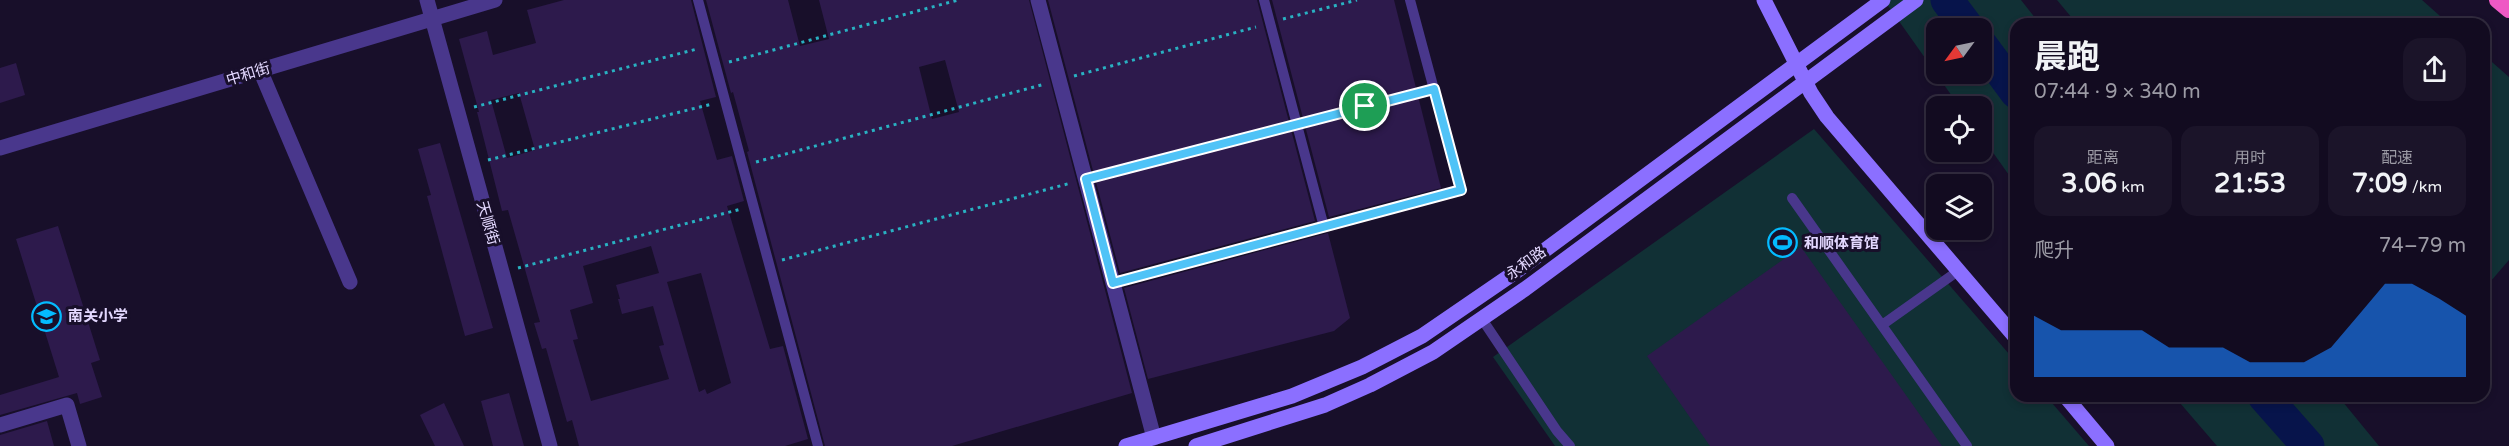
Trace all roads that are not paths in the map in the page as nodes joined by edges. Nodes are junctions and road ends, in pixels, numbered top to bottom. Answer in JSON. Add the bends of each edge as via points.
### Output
{"nodes":[{"id":1,"x":427,"y":0,"type":"edge"},
{"id":2,"x":495,"y":0,"type":"edge"},
{"id":3,"x":698,"y":0,"type":"edge"},
{"id":4,"x":1038,"y":0,"type":"edge"},
{"id":5,"x":1263,"y":0,"type":"edge"},
{"id":6,"x":1410,"y":0,"type":"edge"},
{"id":7,"x":1764,"y":0,"type":"edge"},
{"id":8,"x":1883,"y":0,"type":"edge"},
{"id":9,"x":1916,"y":0,"type":"edge"},
{"id":10,"x":2497,"y":0,"type":"edge"},
{"id":11,"x":2509,"y":10,"type":"edge"},
{"id":12,"x":432,"y":19,"type":"junction"},
{"id":13,"x":1796,"y":64,"type":"junction"},
{"id":14,"x":260,"y":70,"type":"junction"},
{"id":15,"x":1805,"y":81,"type":"junction"},
{"id":16,"x":0,"y":148,"type":"edge"},
{"id":17,"x":1792,"y":198,"type":"dead end"},
{"id":18,"x":1324,"y":227,"type":"junction"},
{"id":19,"x":1958,"y":271,"type":"junction"},
{"id":20,"x":350,"y":282,"type":"dead end"},
{"id":21,"x":1113,"y":283,"type":"junction"},
{"id":22,"x":1482,"y":319,"type":"junction"},
{"id":23,"x":1882,"y":325,"type":"junction"},
{"id":24,"x":2010,"y":331,"type":"edge"},
{"id":25,"x":2070,"y":402,"type":"edge"},
{"id":26,"x":0,"y":425,"type":"edge"},
{"id":27,"x":1154,"y":438,"type":"junction"},
{"id":28,"x":80,"y":446,"type":"edge"},
{"id":29,"x":550,"y":446,"type":"edge"},
{"id":30,"x":818,"y":446,"type":"edge"},
{"id":31,"x":1126,"y":446,"type":"edge"},
{"id":32,"x":1196,"y":446,"type":"edge"},
{"id":33,"x":1570,"y":446,"type":"edge"},
{"id":34,"x":1967,"y":446,"type":"edge"},
{"id":35,"x":2107,"y":446,"type":"edge"}],
"edges":[{"from":1,"to":12,"type":"street","name":"天顺街"},
{"from":2,"to":12,"type":"street","name":"中和街"},
{"from":3,"to":30,"type":"lane"},
{"from":4,"to":21,"type":"street"},
{"from":5,"to":18,"type":"lane"},
{"from":6,"to":18,"type":"lane","via":[[1461,190]]},
{"from":7,"to":13,"type":"main road"},
{"from":8,"to":13,"type":"main road","name":"永和路"},
{"from":9,"to":15,"type":"main road","name":"永和路"},
{"from":10,"to":11,"type":"highway"},
{"from":12,"to":14,"type":"street","name":"中和街"},
{"from":12,"to":29,"type":"street","name":"天顺街"},
{"from":13,"to":15,"type":"main road"},
{"from":13,"to":27,"type":"main road","name":"永和路","via":[[1514,273],[1422,336],[1309,390]]},
{"from":14,"to":16,"type":"street","name":"中和街"},
{"from":14,"to":20,"type":"street"},
{"from":15,"to":19,"type":"main road","via":[[1827,117]]},
{"from":15,"to":22,"type":"main road","name":"永和路"},
{"from":17,"to":23,"type":"lane"},
{"from":18,"to":21,"type":"lane"},
{"from":19,"to":23,"type":"lane"},
{"from":19,"to":24,"type":"main road"},
{"from":21,"to":27,"type":"street"},
{"from":22,"to":32,"type":"main road","name":"永和路","via":[[1433,352],[1370,385],[1299,415]]},
{"from":22,"to":33,"type":"lane"},
{"from":23,"to":34,"type":"lane"},
{"from":25,"to":35,"type":"main road"},
{"from":26,"to":28,"type":"street","via":[[68,405]]},
{"from":27,"to":31,"type":"main road","name":"永和路"}]}
